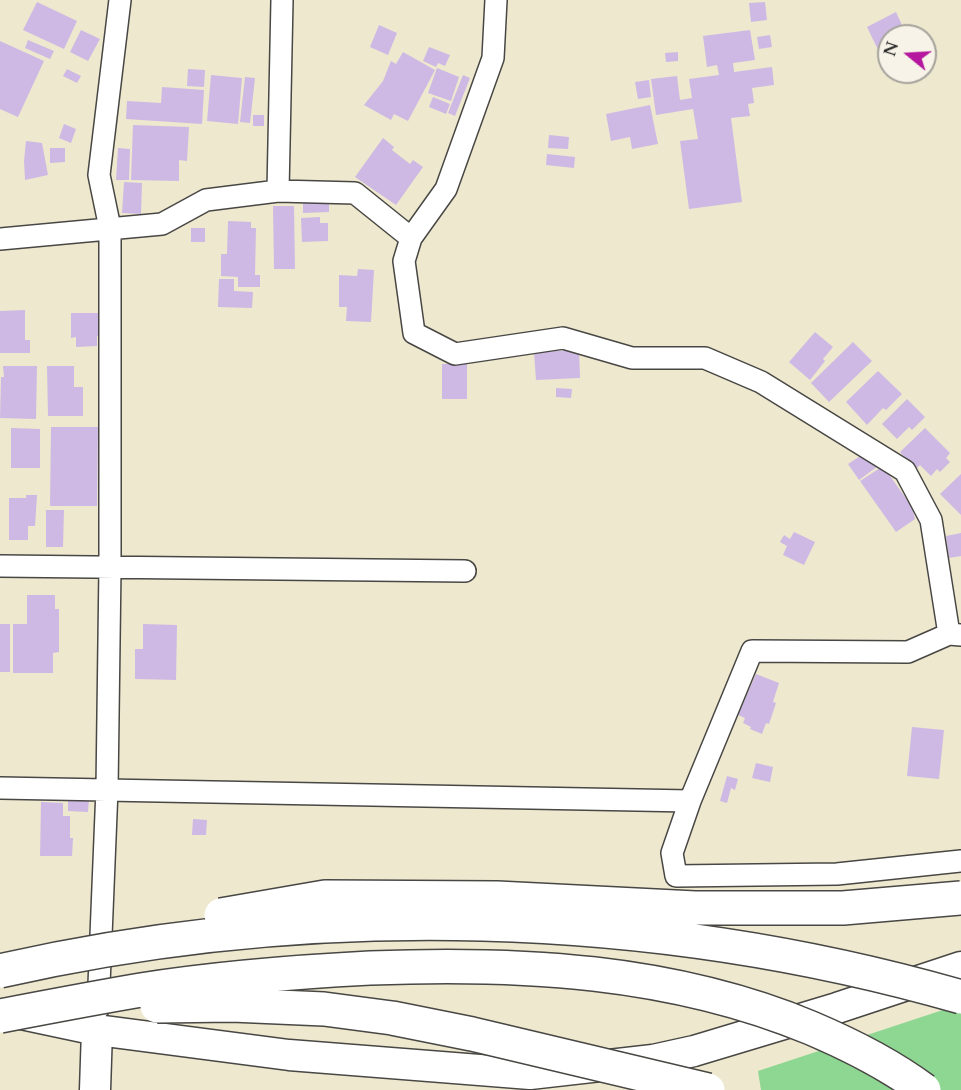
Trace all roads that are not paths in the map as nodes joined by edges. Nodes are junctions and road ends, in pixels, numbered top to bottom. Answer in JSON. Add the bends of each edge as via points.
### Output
{"nodes":[{"id":1,"x":120,"y":0,"type":"edge"},
{"id":2,"x":282,"y":0,"type":"edge"},
{"id":3,"x":496,"y":0,"type":"edge"},
{"id":4,"x":278,"y":191,"type":"junction"},
{"id":5,"x":110,"y":228,"type":"junction"},
{"id":6,"x":411,"y":238,"type":"junction"},
{"id":7,"x":0,"y":239,"type":"edge"},
{"id":8,"x":0,"y":566,"type":"edge"},
{"id":9,"x":110,"y":567,"type":"junction"},
{"id":10,"x":465,"y":571,"type":"dead end"},
{"id":11,"x":955,"y":634,"type":"edge"},
{"id":12,"x":0,"y":788,"type":"edge"},
{"id":13,"x":107,"y":789,"type":"junction"},
{"id":14,"x":690,"y":801,"type":"junction"},
{"id":15,"x":961,"y":861,"type":"edge"},
{"id":16,"x":961,"y":898,"type":"edge"},
{"id":17,"x":0,"y":963,"type":"edge"},
{"id":18,"x":961,"y":966,"type":"edge"},
{"id":19,"x":0,"y":970,"type":"edge"},
{"id":20,"x":961,"y":997,"type":"edge"},
{"id":21,"x":0,"y":1010,"type":"edge"},
{"id":22,"x":0,"y":1017,"type":"edge"},
{"id":23,"x":97,"y":1030,"type":"junction"},
{"id":24,"x":95,"y":1082,"type":"edge"},
{"id":25,"x":708,"y":1090,"type":"edge"},
{"id":26,"x":924,"y":1090,"type":"edge"}],
"edges":[{"from":1,"to":5,"type":"street","via":[[99,175]]},
{"from":2,"to":4,"type":"street"},
{"from":3,"to":6,"type":"street","via":[[494,58],[446,189]]},
{"from":4,"to":5,"type":"street","via":[[206,200],[162,224]]},
{"from":4,"to":6,"type":"street","via":[[355,193]]},
{"from":5,"to":7,"type":"street"},
{"from":5,"to":9,"type":"street"},
{"from":6,"to":11,"type":"street","via":[[404,261],[414,333],[455,354],[563,338],[632,358],[705,358],[761,382],[905,471],[931,520]]},
{"from":8,"to":9,"type":"street"},
{"from":9,"to":10,"type":"street"},
{"from":9,"to":13,"type":"street"},
{"from":11,"to":14,"type":"street","via":[[908,652],[752,651]]},
{"from":12,"to":13,"type":"street"},
{"from":13,"to":14,"type":"street"},
{"from":13,"to":23,"type":"street"},
{"from":14,"to":15,"type":"street","via":[[672,853],[676,876],[837,874]]},
{"from":16,"to":17,"type":"highway","bridge":true,"via":[[843,908],[695,908],[497,898],[325,897],[58,944]]},
{"from":18,"to":23,"type":"street","via":[[694,1051],[653,1060],[530,1074],[289,1055]]},
{"from":19,"to":20,"type":"highway","bridge":true,"via":[[54,958],[250,932],[368,924],[493,923],[610,931],[732,946],[838,966]]},
{"from":21,"to":23,"type":"street"},
{"from":22,"to":25,"type":"highway","bridge":true,"via":[[138,1007],[232,1005],[324,1009],[472,1034]]},
{"from":22,"to":26,"type":"highway","bridge":true,"via":[[143,990],[257,976],[425,966],[524,968],[651,982],[743,1003],[859,1049]]},
{"from":23,"to":24,"type":"street"}]}
